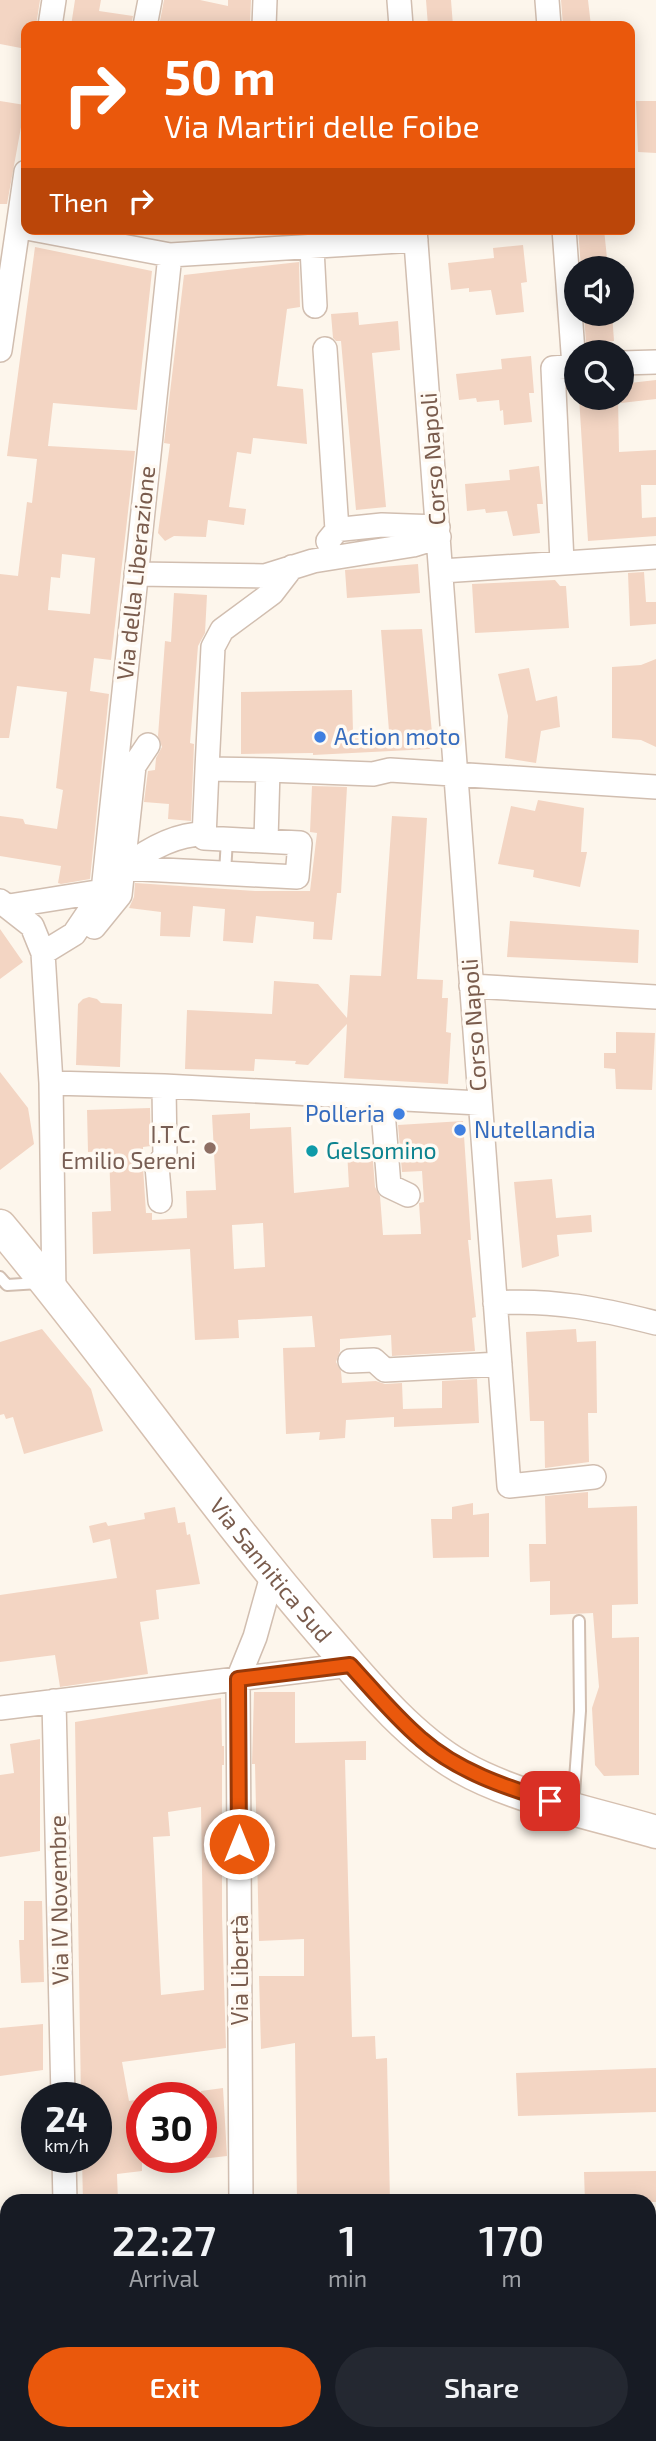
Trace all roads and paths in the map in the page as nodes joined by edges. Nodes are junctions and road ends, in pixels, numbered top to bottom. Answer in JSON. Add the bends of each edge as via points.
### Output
{"nodes":[{"id":1,"x":54,"y":0,"type":"edge"},
{"id":2,"x":150,"y":0,"type":"edge"},
{"id":3,"x":265,"y":0,"type":"edge"},
{"id":4,"x":399,"y":0,"type":"edge"},
{"id":5,"x":547,"y":0,"type":"edge"},
{"id":6,"x":51,"y":21,"type":"edge"},
{"id":7,"x":146,"y":21,"type":"edge"},
{"id":8,"x":264,"y":21,"type":"edge"},
{"id":9,"x":401,"y":21,"type":"edge"},
{"id":10,"x":549,"y":21,"type":"edge"},
{"id":11,"x":19,"y":227,"type":"edge"},
{"id":12,"x":62,"y":235,"type":"edge"},
{"id":13,"x":409,"y":235,"type":"edge"},
{"id":14,"x":416,"y":235,"type":"edge"},
{"id":15,"x":564,"y":235,"type":"edge"},
{"id":16,"x":312,"y":248,"type":"junction"},
{"id":17,"x":170,"y":255,"type":"junction"},
{"id":18,"x":315,"y":306,"type":"dead end"},
{"id":19,"x":573,"y":340,"type":"edge"},
{"id":20,"x":325,"y":349,"type":"dead end"},
{"id":21,"x":0,"y":350,"type":"edge"},
{"id":22,"x":656,"y":362,"type":"edge"},
{"id":23,"x":634,"y":363,"type":"edge"},
{"id":24,"x":564,"y":367,"type":"edge"},
{"id":25,"x":337,"y":530,"type":"junction"},
{"id":26,"x":438,"y":532,"type":"junction"},
{"id":27,"x":656,"y":557,"type":"edge"},
{"id":28,"x":562,"y":562,"type":"junction"},
{"id":29,"x":303,"y":564,"type":"junction"},
{"id":30,"x":442,"y":571,"type":"junction"},
{"id":31,"x":136,"y":574,"type":"junction"},
{"id":32,"x":148,"y":746,"type":"dead end"},
{"id":33,"x":207,"y":769,"type":"junction"},
{"id":34,"x":268,"y":770,"type":"junction"},
{"id":35,"x":455,"y":773,"type":"junction"},
{"id":36,"x":656,"y":787,"type":"edge"},
{"id":37,"x":204,"y":834,"type":"junction"},
{"id":38,"x":227,"y":839,"type":"junction"},
{"id":39,"x":266,"y":840,"type":"junction"},
{"id":40,"x":124,"y":868,"type":"junction"},
{"id":41,"x":225,"y":873,"type":"junction"},
{"id":42,"x":103,"y":891,"type":"junction"},
{"id":43,"x":4,"y":904,"type":"edge"},
{"id":44,"x":74,"y":934,"type":"junction"},
{"id":45,"x":43,"y":953,"type":"junction"},
{"id":46,"x":471,"y":986,"type":"junction"},
{"id":47,"x":656,"y":996,"type":"edge"},
{"id":48,"x":51,"y":1083,"type":"junction"},
{"id":49,"x":164,"y":1086,"type":"junction"},
{"id":50,"x":382,"y":1099,"type":"junction"},
{"id":51,"x":479,"y":1102,"type":"junction"},
{"id":52,"x":408,"y":1195,"type":"dead end"},
{"id":53,"x":160,"y":1201,"type":"dead end"},
{"id":54,"x":0,"y":1226,"type":"edge"},
{"id":55,"x":0,"y":1277,"type":"edge"},
{"id":56,"x":50,"y":1288,"type":"junction"},
{"id":57,"x":495,"y":1303,"type":"junction"},
{"id":58,"x":656,"y":1323,"type":"edge"},
{"id":59,"x":350,"y":1361,"type":"dead end"},
{"id":60,"x":500,"y":1364,"type":"junction"},
{"id":61,"x":594,"y":1477,"type":"dead end"},
{"id":62,"x":272,"y":1576,"type":"junction"},
{"id":63,"x":579,"y":1621,"type":"dead end"},
{"id":64,"x":350,"y":1665,"type":"junction"},
{"id":65,"x":238,"y":1679,"type":"junction"},
{"id":66,"x":54,"y":1701,"type":"junction"},
{"id":67,"x":0,"y":1708,"type":"edge"},
{"id":68,"x":573,"y":1808,"type":"junction"},
{"id":69,"x":656,"y":1832,"type":"edge"},
{"id":70,"x":63,"y":2082,"type":"edge"},
{"id":71,"x":64,"y":2173,"type":"edge"},
{"id":72,"x":65,"y":2194,"type":"edge"},
{"id":73,"x":241,"y":2194,"type":"edge"}],
"edges":[{"from":1,"to":6,"type":"street"},
{"from":2,"to":7,"type":"street"},
{"from":3,"to":8,"type":"street"},
{"from":4,"to":9,"type":"street"},
{"from":5,"to":10,"type":"street"},
{"from":11,"to":21,"type":"street"},
{"from":12,"to":17,"type":"street"},
{"from":13,"to":16,"type":"street"},
{"from":14,"to":26,"type":"street","name":"Corso Napoli"},
{"from":15,"to":19,"type":"street"},
{"from":16,"to":17,"type":"street"},
{"from":16,"to":18,"type":"street"},
{"from":17,"to":31,"type":"street","name":"Via della Liberazione"},
{"from":20,"to":25,"type":"street"},
{"from":22,"to":23,"type":"street"},
{"from":24,"to":28,"type":"street","via":[[553,368]]},
{"from":25,"to":26,"type":"street","via":[[383,526]]},
{"from":25,"to":29,"type":"street"},
{"from":26,"to":29,"type":"street","via":[[413,545]]},
{"from":26,"to":30,"type":"street","name":"Corso Napoli"},
{"from":27,"to":28,"type":"street"},
{"from":28,"to":30,"type":"street"},
{"from":29,"to":31,"type":"street","via":[[265,576]]},
{"from":29,"to":33,"type":"street","via":[[222,631],[213,647]]},
{"from":30,"to":35,"type":"street","name":"Corso Napoli"},
{"from":31,"to":42,"type":"street","name":"Via della Liberazione"},
{"from":32,"to":40,"type":"street","name":"Via della Liberazione","via":[[134,765]]},
{"from":33,"to":34,"type":"street"},
{"from":33,"to":37,"type":"street"},
{"from":34,"to":35,"type":"street"},
{"from":34,"to":39,"type":"street"},
{"from":35,"to":36,"type":"street"},
{"from":35,"to":46,"type":"street","name":"Corso Napoli"},
{"from":37,"to":38,"type":"street","via":[[204,838]]},
{"from":37,"to":40,"type":"street","via":[[189,834],[146,850]]},
{"from":38,"to":39,"type":"street"},
{"from":38,"to":41,"type":"lane"},
{"from":39,"to":41,"type":"street","via":[[300,843],[297,877]]},
{"from":40,"to":41,"type":"street"},
{"from":40,"to":44,"type":"street","name":"Via della Liberazione","via":[[120,895],[88,935]]},
{"from":42,"to":43,"type":"street"},
{"from":42,"to":44,"type":"street","name":"Via della Liberazione"},
{"from":43,"to":45,"type":"street","via":[[32,926]]},
{"from":44,"to":45,"type":"street","name":"Via della Liberazione"},
{"from":45,"to":48,"type":"street"},
{"from":46,"to":47,"type":"street"},
{"from":46,"to":51,"type":"street","name":"Corso Napoli"},
{"from":48,"to":49,"type":"street"},
{"from":48,"to":56,"type":"street"},
{"from":49,"to":50,"type":"street"},
{"from":49,"to":53,"type":"street","via":[[165,1156],[157,1166]]},
{"from":50,"to":51,"type":"street"},
{"from":50,"to":52,"type":"street","via":[[389,1185]]},
{"from":51,"to":57,"type":"street","name":"Corso Napoli"},
{"from":54,"to":56,"type":"main road","name":"Via Sannitica Sud"},
{"from":55,"to":56,"type":"lane","via":[[8,1285]]},
{"from":56,"to":62,"type":"main road","name":"Via Sannitica Sud"},
{"from":57,"to":58,"type":"street","via":[[565,1303]]},
{"from":57,"to":60,"type":"street","name":"Corso Napoli"},
{"from":59,"to":60,"type":"street","via":[[374,1360],[385,1370]]},
{"from":60,"to":61,"type":"street","name":"Corso Napoli","via":[[509,1486]]},
{"from":62,"to":64,"type":"main road","name":"Via Sannitica Sud"},
{"from":62,"to":65,"type":"street","name":"Via Libertà"},
{"from":63,"to":68,"type":"lane","via":[[580,1711]]},
{"from":64,"to":65,"type":"street"},
{"from":64,"to":68,"type":"main road","name":"Via Sannitica Sud","via":[[421,1740],[461,1767],[505,1787]]},
{"from":65,"to":66,"type":"street"},
{"from":65,"to":73,"type":"street","name":"Via Libertà"},
{"from":66,"to":67,"type":"street"},
{"from":66,"to":70,"type":"street","name":"Via IV Novembre"},
{"from":68,"to":69,"type":"main road","name":"Via Sannitica Sud"},
{"from":71,"to":72,"type":"street"}]}
